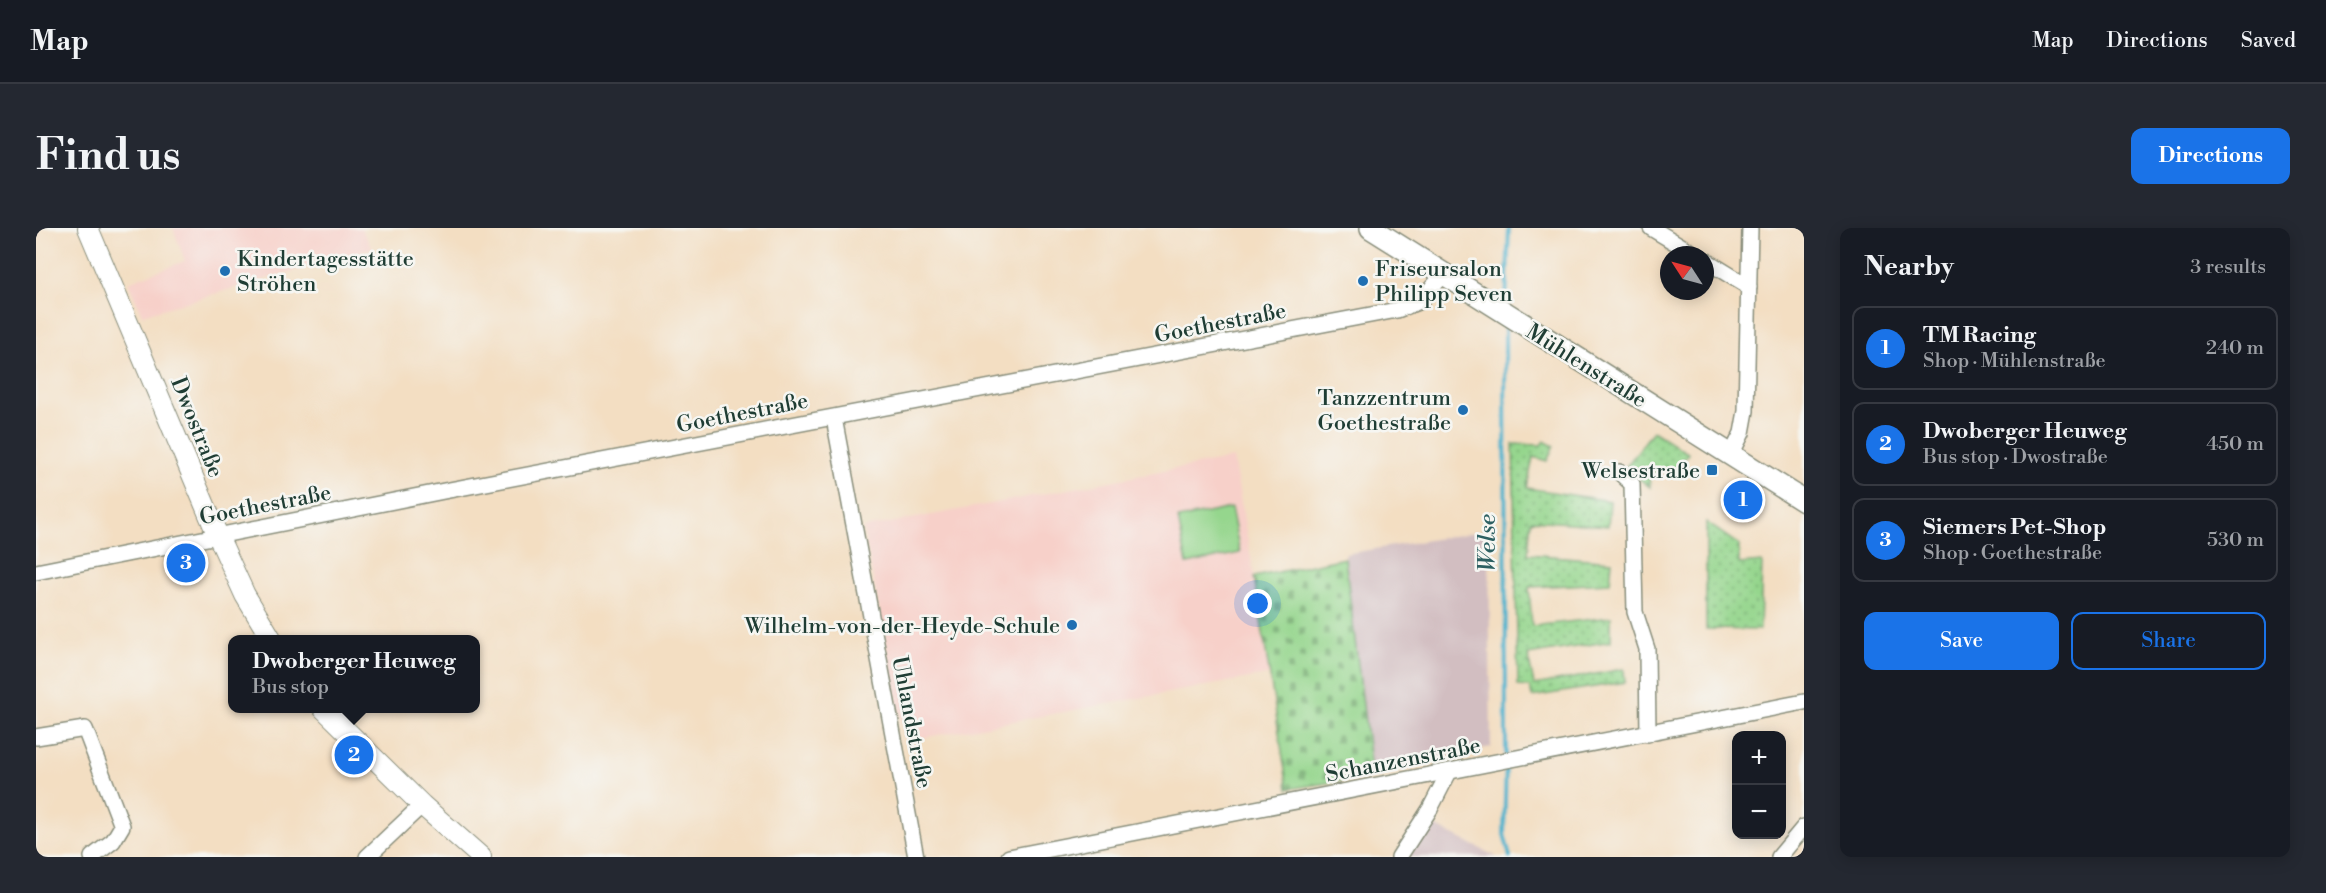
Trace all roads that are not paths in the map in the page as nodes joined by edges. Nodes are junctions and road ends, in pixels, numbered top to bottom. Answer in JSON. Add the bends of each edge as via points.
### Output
{"nodes":[{"id":1,"x":88,"y":228,"type":"edge"},
{"id":2,"x":1371,"y":228,"type":"edge"},
{"id":3,"x":1651,"y":228,"type":"edge"},
{"id":4,"x":1750,"y":228,"type":"edge"},
{"id":5,"x":1681,"y":246,"type":"edge"},
{"id":6,"x":1714,"y":266,"type":"edge"},
{"id":7,"x":1444,"y":274,"type":"junction"},
{"id":8,"x":1749,"y":287,"type":"junction"},
{"id":9,"x":834,"y":418,"type":"junction"},
{"id":10,"x":1731,"y":455,"type":"junction"},
{"id":11,"x":1619,"y":472,"type":"dead end"},
{"id":12,"x":1804,"y":501,"type":"edge"},
{"id":13,"x":218,"y":536,"type":"junction"},
{"id":14,"x":36,"y":572,"type":"edge"},
{"id":15,"x":269,"y":635,"type":"edge"},
{"id":16,"x":1804,"y":702,"type":"edge"},
{"id":17,"x":328,"y":713,"type":"edge"},
{"id":18,"x":1648,"y":734,"type":"junction"},
{"id":19,"x":36,"y":737,"type":"edge"},
{"id":20,"x":1449,"y":772,"type":"junction"},
{"id":21,"x":422,"y":805,"type":"junction"},
{"id":22,"x":1804,"y":827,"type":"edge"},
{"id":23,"x":92,"y":857,"type":"edge"},
{"id":24,"x":367,"y":857,"type":"edge"},
{"id":25,"x":481,"y":857,"type":"edge"},
{"id":26,"x":916,"y":857,"type":"edge"},
{"id":27,"x":1009,"y":857,"type":"edge"},
{"id":28,"x":1399,"y":857,"type":"edge"},
{"id":29,"x":1779,"y":857,"type":"edge"}],
"edges":[{"from":1,"to":13,"type":"street","name":"Dwostraße"},
{"from":2,"to":7,"type":"main road","name":"Mühlenstraße"},
{"from":3,"to":5,"type":"street"},
{"from":4,"to":8,"type":"street"},
{"from":6,"to":8,"type":"street"},
{"from":7,"to":9,"type":"street","name":"Goethestraße","via":[[1420,301],[1397,310]]},
{"from":7,"to":10,"type":"main road","name":"Mühlenstraße"},
{"from":8,"to":10,"type":"street","via":[[1746,411],[1742,433]]},
{"from":9,"to":13,"type":"street","name":"Goethestraße"},
{"from":9,"to":26,"type":"street","name":"Uhlandstraße"},
{"from":10,"to":12,"type":"main road","name":"Mühlenstraße"},
{"from":11,"to":18,"type":"street","via":[[1632,484],[1635,612],[1647,649]]},
{"from":13,"to":14,"type":"street","name":"Goethestraße"},
{"from":13,"to":15,"type":"street","name":"Dwostraße","via":[[245,596]]},
{"from":16,"to":18,"type":"street","name":"Schanzenstraße"},
{"from":17,"to":21,"type":"street"},
{"from":18,"to":20,"type":"street","name":"Schanzenstraße"},
{"from":19,"to":23,"type":"street","via":[[85,729],[122,826],[113,841]]},
{"from":20,"to":27,"type":"street","name":"Schanzenstraße"},
{"from":20,"to":28,"type":"street"},
{"from":21,"to":24,"type":"street"},
{"from":21,"to":25,"type":"street"},
{"from":22,"to":29,"type":"street"}]}
